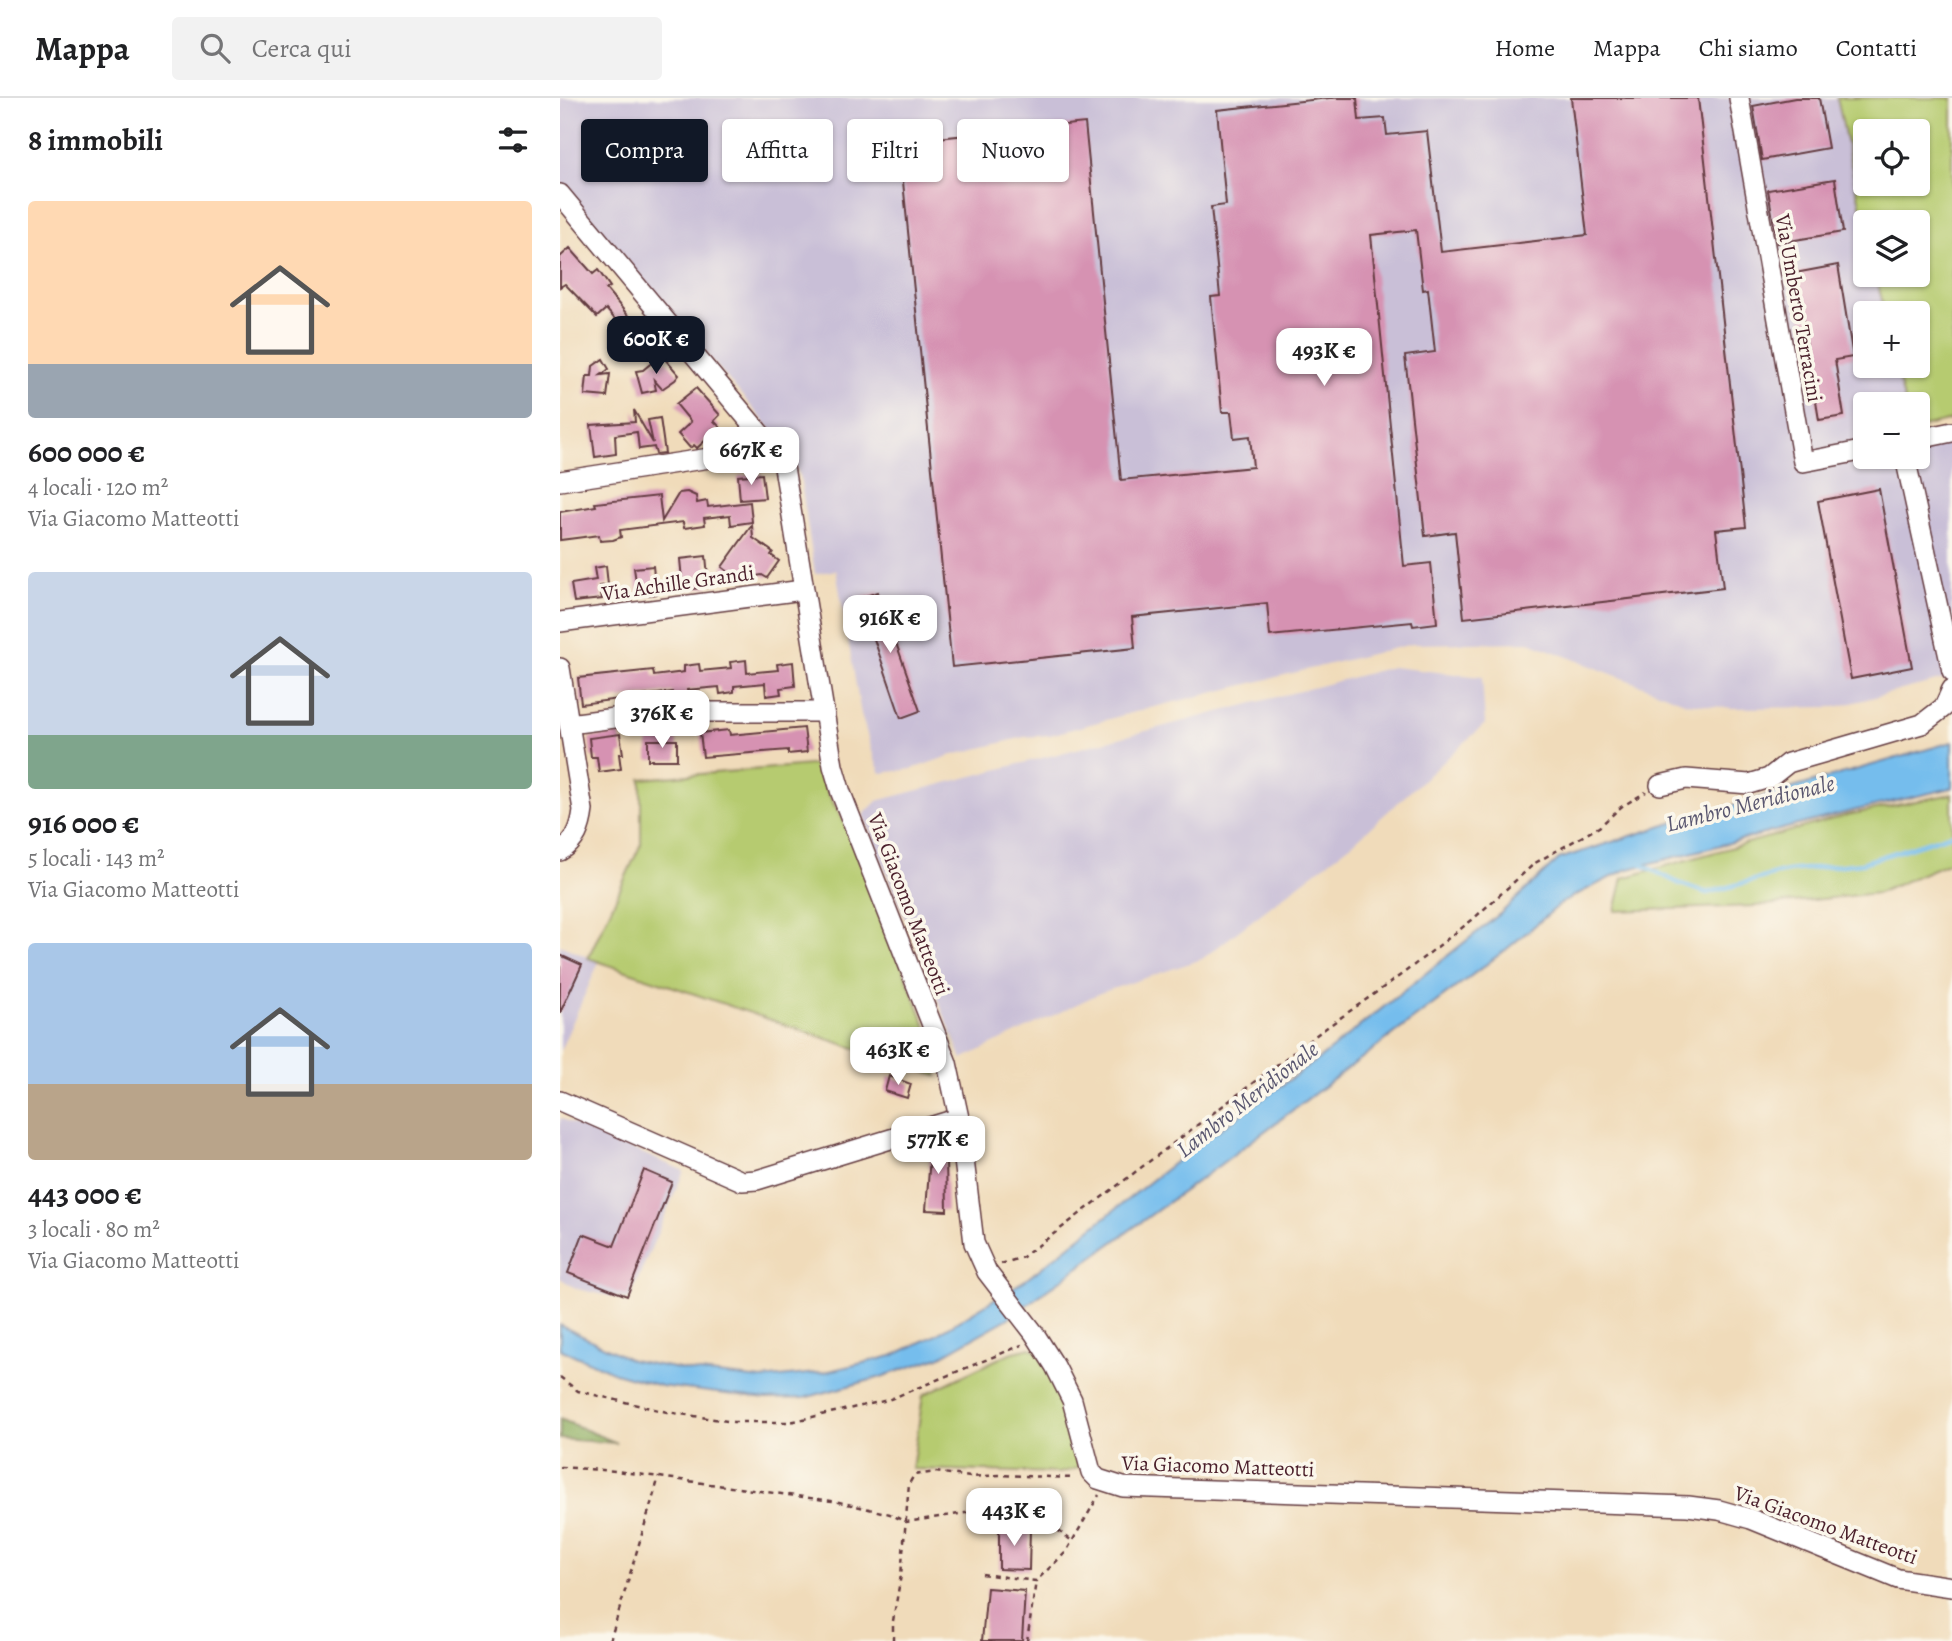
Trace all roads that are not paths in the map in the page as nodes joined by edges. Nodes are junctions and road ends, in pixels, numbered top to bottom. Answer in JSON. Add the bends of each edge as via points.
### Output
{"nodes":[{"id":1,"x":1739,"y":98,"type":"edge"},
{"id":2,"x":560,"y":194,"type":"edge"},
{"id":3,"x":1952,"y":432,"type":"edge"},
{"id":4,"x":1930,"y":437,"type":"edge"},
{"id":5,"x":767,"y":442,"type":"junction"},
{"id":6,"x":1853,"y":452,"type":"edge"},
{"id":7,"x":1908,"y":469,"type":"edge"},
{"id":8,"x":560,"y":481,"type":"edge"},
{"id":9,"x":803,"y":590,"type":"junction"},
{"id":10,"x":560,"y":622,"type":"edge"},
{"id":11,"x":560,"y":668,"type":"edge"},
{"id":12,"x":1952,"y":671,"type":"edge"},
{"id":13,"x":1952,"y":689,"type":"edge"},
{"id":14,"x":824,"y":712,"type":"junction"},
{"id":15,"x":569,"y":723,"type":"junction"},
{"id":16,"x":1660,"y":785,"type":"road end"},
{"id":17,"x":560,"y":851,"type":"edge"},
{"id":18,"x":560,"y":1101,"type":"edge"},
{"id":19,"x":959,"y":1118,"type":"junction"},
{"id":20,"x":1952,"y":1587,"type":"edge"}],
"edges":[{"from":1,"to":6,"type":"street","name":"Via Umberto Terracini","via":[[1803,462]]},
{"from":2,"to":5,"type":"street","name":"Via Giacomo Matteotti"},
{"from":3,"to":4,"type":"street"},
{"from":5,"to":8,"type":"street","via":[[755,451]]},
{"from":5,"to":9,"type":"street","name":"Via Giacomo Matteotti","via":[[784,467],[788,483]]},
{"from":7,"to":12,"type":"street"},
{"from":9,"to":10,"type":"street","name":"Via Achille Grandi"},
{"from":9,"to":14,"type":"street","name":"Via Giacomo Matteotti"},
{"from":11,"to":15,"type":"street"},
{"from":13,"to":16,"type":"street","via":[[1944,707],[1922,724],[1788,764],[1769,778],[1749,784],[1686,779]]},
{"from":14,"to":15,"type":"street","via":[[660,712]]},
{"from":14,"to":19,"type":"street","name":"Via Giacomo Matteotti","via":[[841,793],[947,1063]]},
{"from":15,"to":17,"type":"street","via":[[583,810],[576,837]]},
{"from":18,"to":19,"type":"street","via":[[742,1181]]},
{"from":19,"to":20,"type":"street","name":"Via Giacomo Matteotti","via":[[974,1243],[1000,1291],[1055,1366],[1072,1400],[1091,1472],[1102,1481],[1123,1487],[1689,1506],[1751,1519],[1898,1579]]}]}
